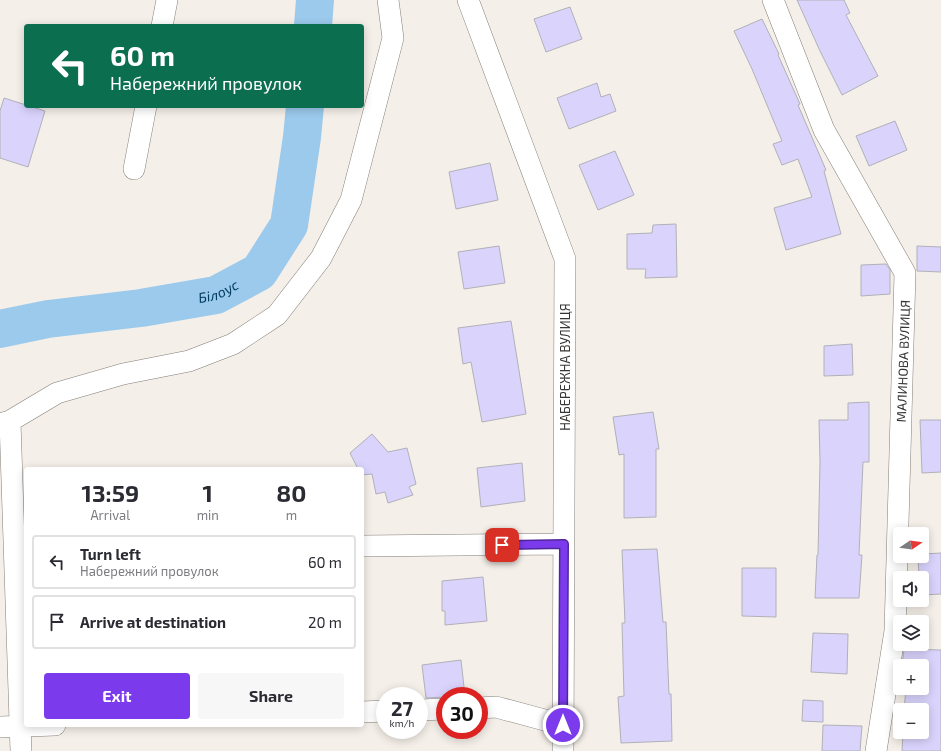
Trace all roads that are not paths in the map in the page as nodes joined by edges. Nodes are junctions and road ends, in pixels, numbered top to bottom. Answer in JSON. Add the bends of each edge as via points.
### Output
{"nodes":[{"id":1,"x":167,"y":0,"type":"edge"},
{"id":2,"x":388,"y":0,"type":"edge"},
{"id":3,"x":468,"y":0,"type":"edge"},
{"id":4,"x":773,"y":0,"type":"edge"},
{"id":5,"x":162,"y":24,"type":"edge"},
{"id":6,"x":146,"y":108,"type":"edge"},
{"id":7,"x":134,"y":170,"type":"dead end"},
{"id":8,"x":5,"y":422,"type":"edge"},
{"id":9,"x":564,"y":544,"type":"junction"},
{"id":10,"x":364,"y":546,"type":"edge"},
{"id":11,"x":488,"y":707,"type":"edge"},
{"id":12,"x":376,"y":711,"type":"edge"},
{"id":13,"x":364,"y":712,"type":"edge"},
{"id":14,"x":563,"y":725,"type":"junction"},
{"id":15,"x":24,"y":726,"type":"edge"},
{"id":16,"x":10,"y":727,"type":"edge"},
{"id":17,"x":21,"y":751,"type":"edge"},
{"id":18,"x":564,"y":751,"type":"edge"},
{"id":19,"x":876,"y":751,"type":"edge"}],
"edges":[{"from":1,"to":5,"type":"street"},
{"from":2,"to":8,"type":"street","via":[[393,38],[351,200],[321,258],[277,315],[233,344],[189,361],[123,374],[57,393]]},
{"from":3,"to":9,"type":"street","name":"НАБЕРЕЖНА ВУЛИЦЯ","via":[[565,259]]},
{"from":4,"to":19,"type":"street","name":"МАЛИНОВА ВУЛИЦЯ","via":[[824,130],[905,273],[895,631]]},
{"from":6,"to":7,"type":"street"},
{"from":8,"to":16,"type":"street"},
{"from":9,"to":10,"type":"street"},
{"from":9,"to":14,"type":"street","name":"НАБЕРЕЖНА ВУЛИЦЯ"},
{"from":11,"to":14,"type":"street","via":[[496,707]]},
{"from":12,"to":13,"type":"street"},
{"from":14,"to":18,"type":"street","name":"НАБЕРЕЖНА ВУЛИЦЯ"},
{"from":15,"to":16,"type":"street"},
{"from":16,"to":17,"type":"street"}]}
